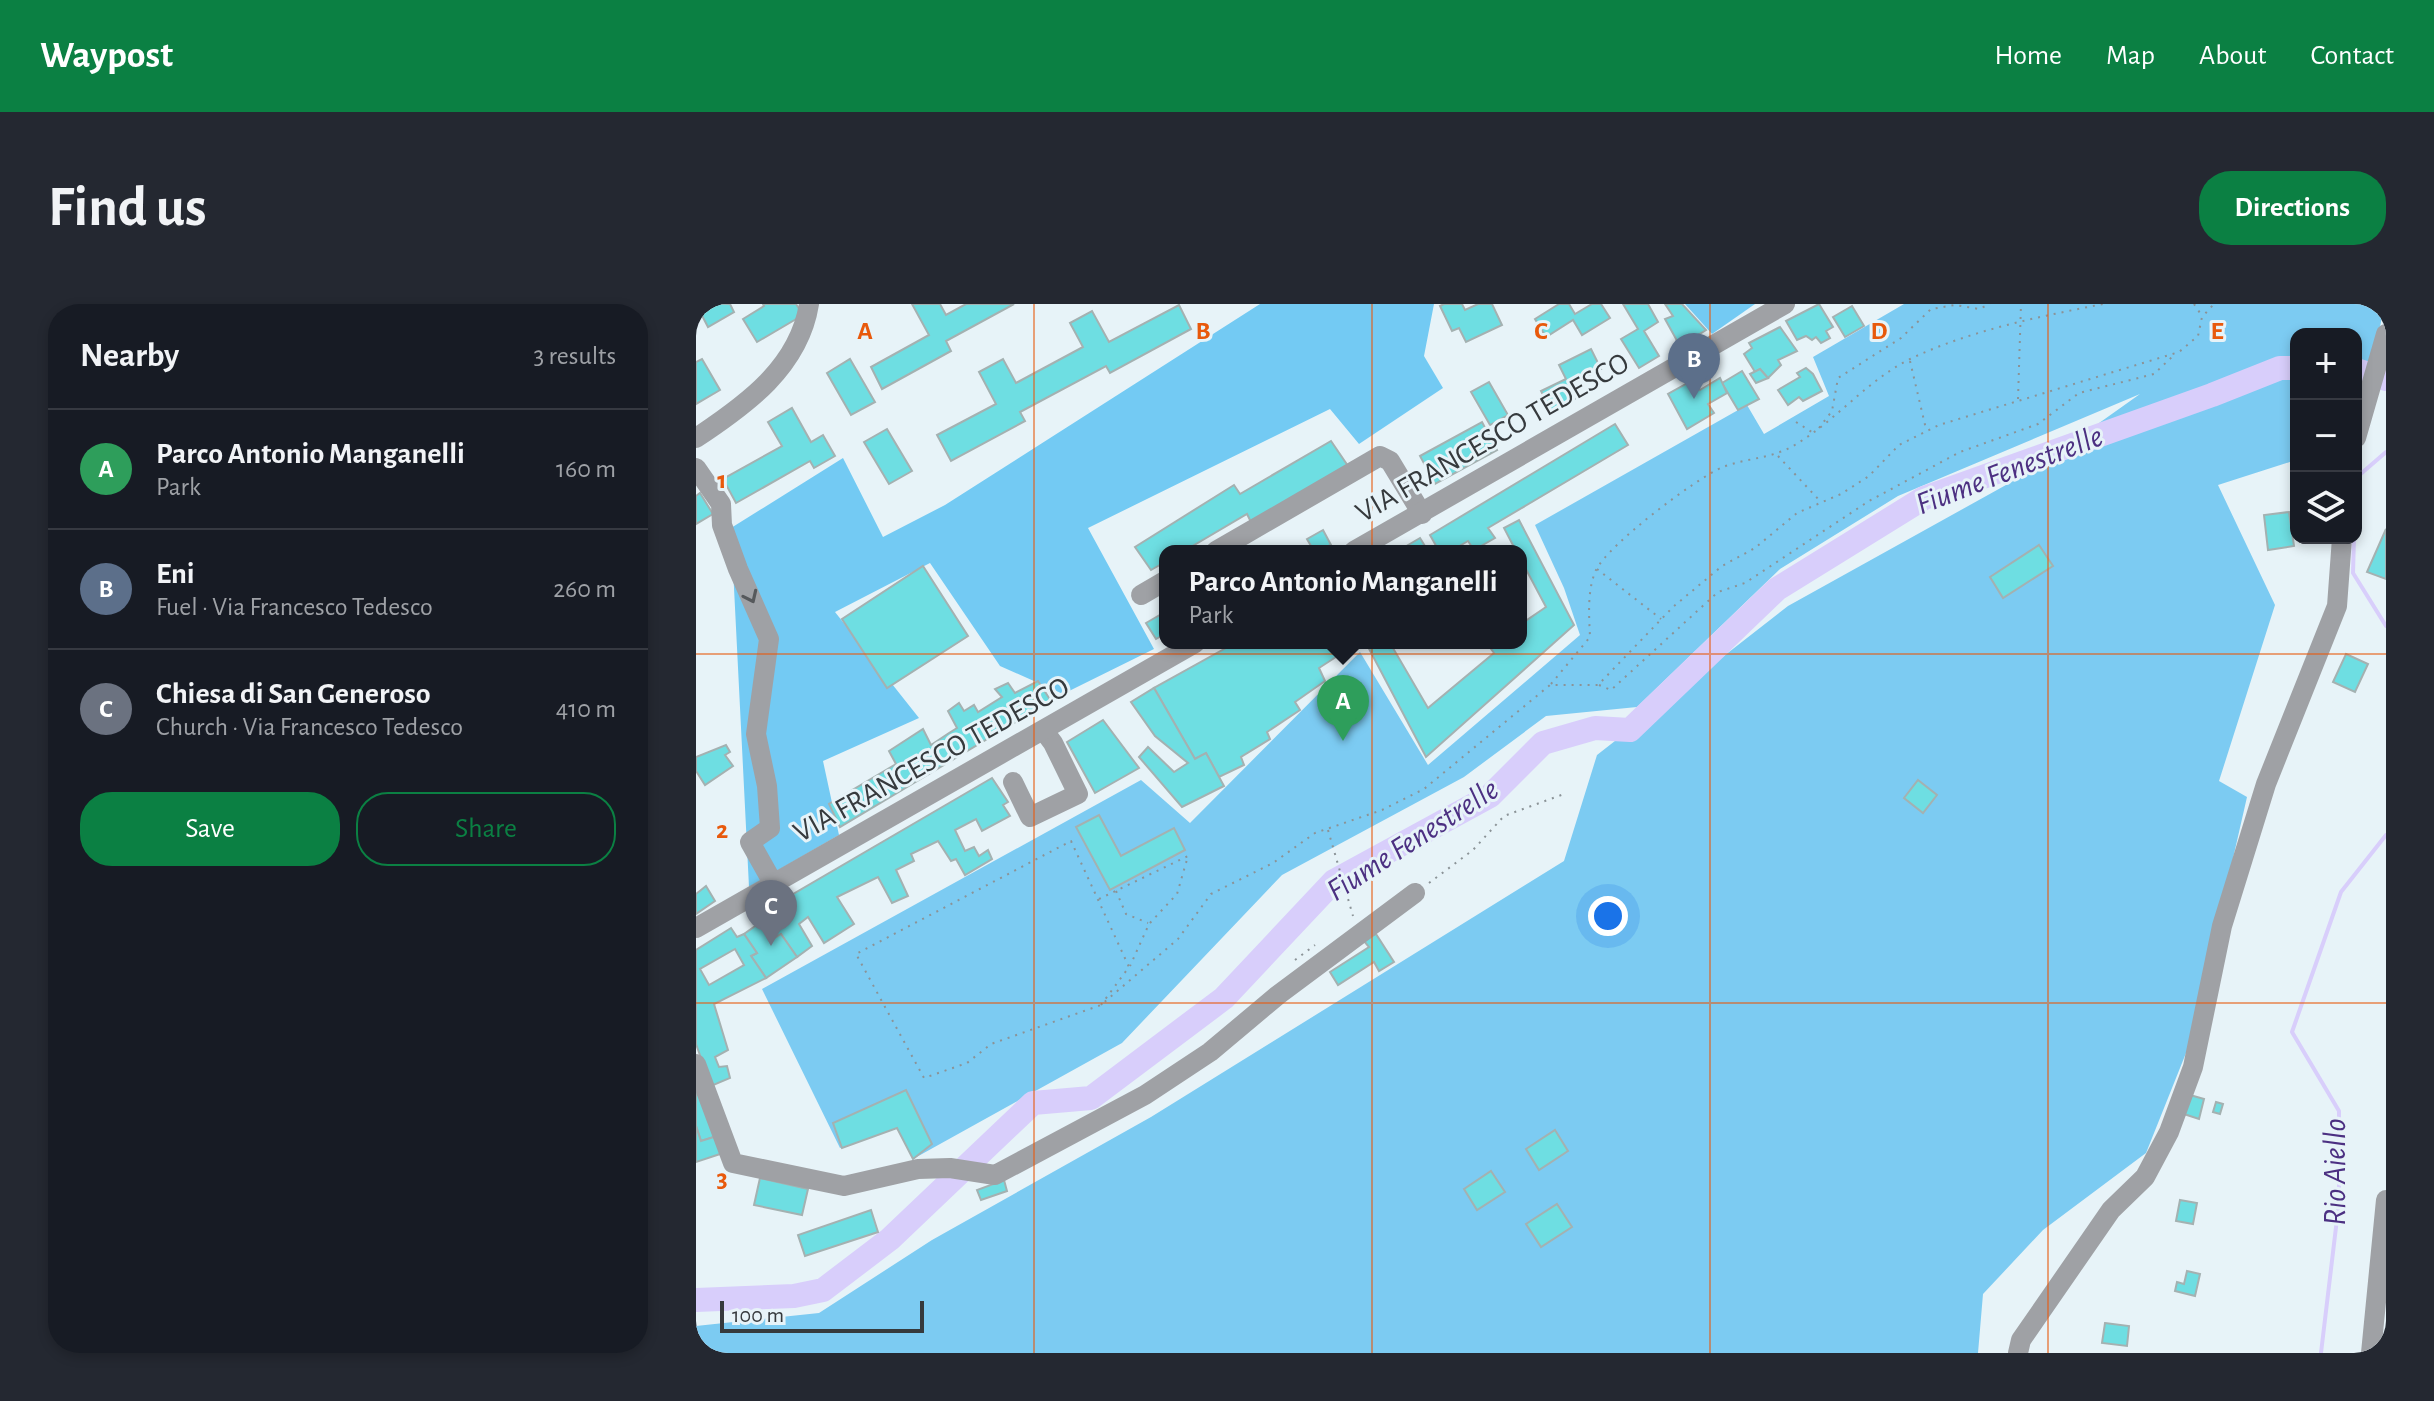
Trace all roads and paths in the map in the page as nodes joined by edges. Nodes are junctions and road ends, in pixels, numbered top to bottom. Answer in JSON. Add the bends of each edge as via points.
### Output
{"nodes":[{"id":1,"x":809,"y":304,"type":"edge"},
{"id":2,"x":1785,"y":304,"type":"edge"},
{"id":3,"x":1990,"y":304,"type":"edge"},
{"id":4,"x":2021,"y":304,"type":"edge"},
{"id":5,"x":2103,"y":304,"type":"edge"},
{"id":6,"x":2194,"y":304,"type":"edge"},
{"id":7,"x":2214,"y":304,"type":"edge"},
{"id":8,"x":2202,"y":317,"type":"junction"},
{"id":9,"x":2020,"y":321,"type":"junction"},
{"id":10,"x":2386,"y":334,"type":"edge"},
{"id":11,"x":2179,"y":352,"type":"junction"},
{"id":12,"x":1910,"y":360,"type":"junction"},
{"id":13,"x":2018,"y":399,"type":"junction"},
{"id":14,"x":2362,"y":419,"type":"edge"},
{"id":15,"x":1796,"y":422,"type":"dead end"},
{"id":16,"x":1926,"y":431,"type":"junction"},
{"id":17,"x":1815,"y":434,"type":"junction"},
{"id":18,"x":696,"y":438,"type":"edge"},
{"id":19,"x":1777,"y":455,"type":"junction"},
{"id":20,"x":696,"y":468,"type":"edge"},
{"id":21,"x":1821,"y":503,"type":"junction"},
{"id":22,"x":1422,"y":514,"type":"junction"},
{"id":23,"x":2342,"y":544,"type":"edge"},
{"id":24,"x":1226,"y":545,"type":"edge"},
{"id":25,"x":1365,"y":545,"type":"edge"},
{"id":26,"x":1596,"y":569,"type":"junction"},
{"id":27,"x":1159,"y":584,"type":"edge"},
{"id":28,"x":1141,"y":595,"type":"dead end"},
{"id":29,"x":1661,"y":619,"type":"junction"},
{"id":30,"x":1185,"y":649,"type":"edge"},
{"id":31,"x":1550,"y":685,"type":"junction"},
{"id":32,"x":1598,"y":685,"type":"junction"},
{"id":33,"x":1044,"y":731,"type":"junction"},
{"id":34,"x":1013,"y":782,"type":"dead end"},
{"id":35,"x":1564,"y":794,"type":"dead end"},
{"id":36,"x":1328,"y":829,"type":"junction"},
{"id":37,"x":773,"y":883,"type":"junction"},
{"id":38,"x":1116,"y":891,"type":"junction"},
{"id":39,"x":1415,"y":893,"type":"joint"},
{"id":40,"x":1098,"y":899,"type":"junction"},
{"id":41,"x":1354,"y":920,"type":"dead end"},
{"id":42,"x":1149,"y":924,"type":"junction"},
{"id":43,"x":696,"y":928,"type":"edge"},
{"id":44,"x":1129,"y":967,"type":"junction"},
{"id":45,"x":1101,"y":1005,"type":"junction"},
{"id":46,"x":696,"y":1064,"type":"edge"},
{"id":47,"x":2386,"y":1200,"type":"edge"},
{"id":48,"x":2018,"y":1353,"type":"edge"},
{"id":49,"x":2371,"y":1353,"type":"edge"}],
"edges":[{"from":1,"to":18,"type":"street","via":[[798,340],[763,389]]},
{"from":2,"to":22,"type":"street","name":"VIA FRANCESCO TEDESCO"},
{"from":3,"to":17,"type":"path","via":[[1979,309],[1931,309],[1901,338],[1838,378],[1832,411]]},
{"from":4,"to":9,"type":"path"},
{"from":5,"to":9,"type":"path"},
{"from":6,"to":8,"type":"path"},
{"from":7,"to":8,"type":"path"},
{"from":8,"to":11,"type":"path","via":[[2198,336]]},
{"from":9,"to":12,"type":"path"},
{"from":9,"to":13,"type":"path"},
{"from":10,"to":14,"type":"street"},
{"from":11,"to":13,"type":"path"},
{"from":11,"to":32,"type":"path","via":[[2154,374],[2079,393],[2038,424],[1960,452],[1869,501],[1745,583],[1718,592],[1611,690]]},
{"from":12,"to":16,"type":"path"},
{"from":12,"to":17,"type":"path","via":[[1862,391]]},
{"from":13,"to":16,"type":"path"},
{"from":15,"to":17,"type":"path"},
{"from":16,"to":21,"type":"path","via":[[1899,445],[1869,476]]},
{"from":17,"to":19,"type":"path"},
{"from":19,"to":21,"type":"path"},
{"from":19,"to":26,"type":"path","via":[[1722,467],[1645,518]]},
{"from":20,"to":37,"type":"street","one_way":true,"via":[[721,504],[722,525],[769,639],[756,734],[770,828],[750,842]]},
{"from":21,"to":29,"type":"path","via":[[1797,513],[1755,548],[1722,566]]},
{"from":22,"to":24,"type":"street","via":[[1390,461],[1380,456]]},
{"from":22,"to":25,"type":"street","name":"VIA FRANCESCO TEDESCO"},
{"from":23,"to":48,"type":"street","via":[[2337,606],[2266,784],[2222,926],[2193,1067],[2169,1132],[2145,1177],[2111,1210],[2021,1340]]},
{"from":26,"to":29,"type":"path"},
{"from":26,"to":31,"type":"path","via":[[1590,637]]},
{"from":27,"to":28,"type":"street"},
{"from":29,"to":32,"type":"path"},
{"from":30,"to":33,"type":"street","name":"VIA FRANCESCO TEDESCO"},
{"from":31,"to":32,"type":"path"},
{"from":31,"to":36,"type":"path","via":[[1424,789]]},
{"from":33,"to":34,"type":"street","via":[[1078,794],[1030,817]]},
{"from":33,"to":37,"type":"street","name":"VIA FRANCESCO TEDESCO"},
{"from":35,"to":39,"type":"path","via":[[1504,816],[1473,850]]},
{"from":36,"to":41,"type":"path"},
{"from":36,"to":45,"type":"path","via":[[1211,894],[1178,939]]},
{"from":37,"to":43,"type":"street","name":"VIA FRANCESCO TEDESCO"},
{"from":38,"to":40,"type":"path"},
{"from":38,"to":42,"type":"path","via":[[1126,914]]},
{"from":38,"to":42,"type":"path","via":[[1188,856],[1177,894]]},
{"from":39,"to":46,"type":"street","via":[[1210,1052],[1145,1095],[995,1175],[918,1169],[844,1186],[733,1163]]},
{"from":40,"to":44,"type":"path"},
{"from":40,"to":45,"type":"path","via":[[1071,841],[856,954],[924,1078],[967,1063],[991,1044]]},
{"from":42,"to":44,"type":"path"},
{"from":44,"to":45,"type":"path"},
{"from":47,"to":49,"type":"street"}]}
